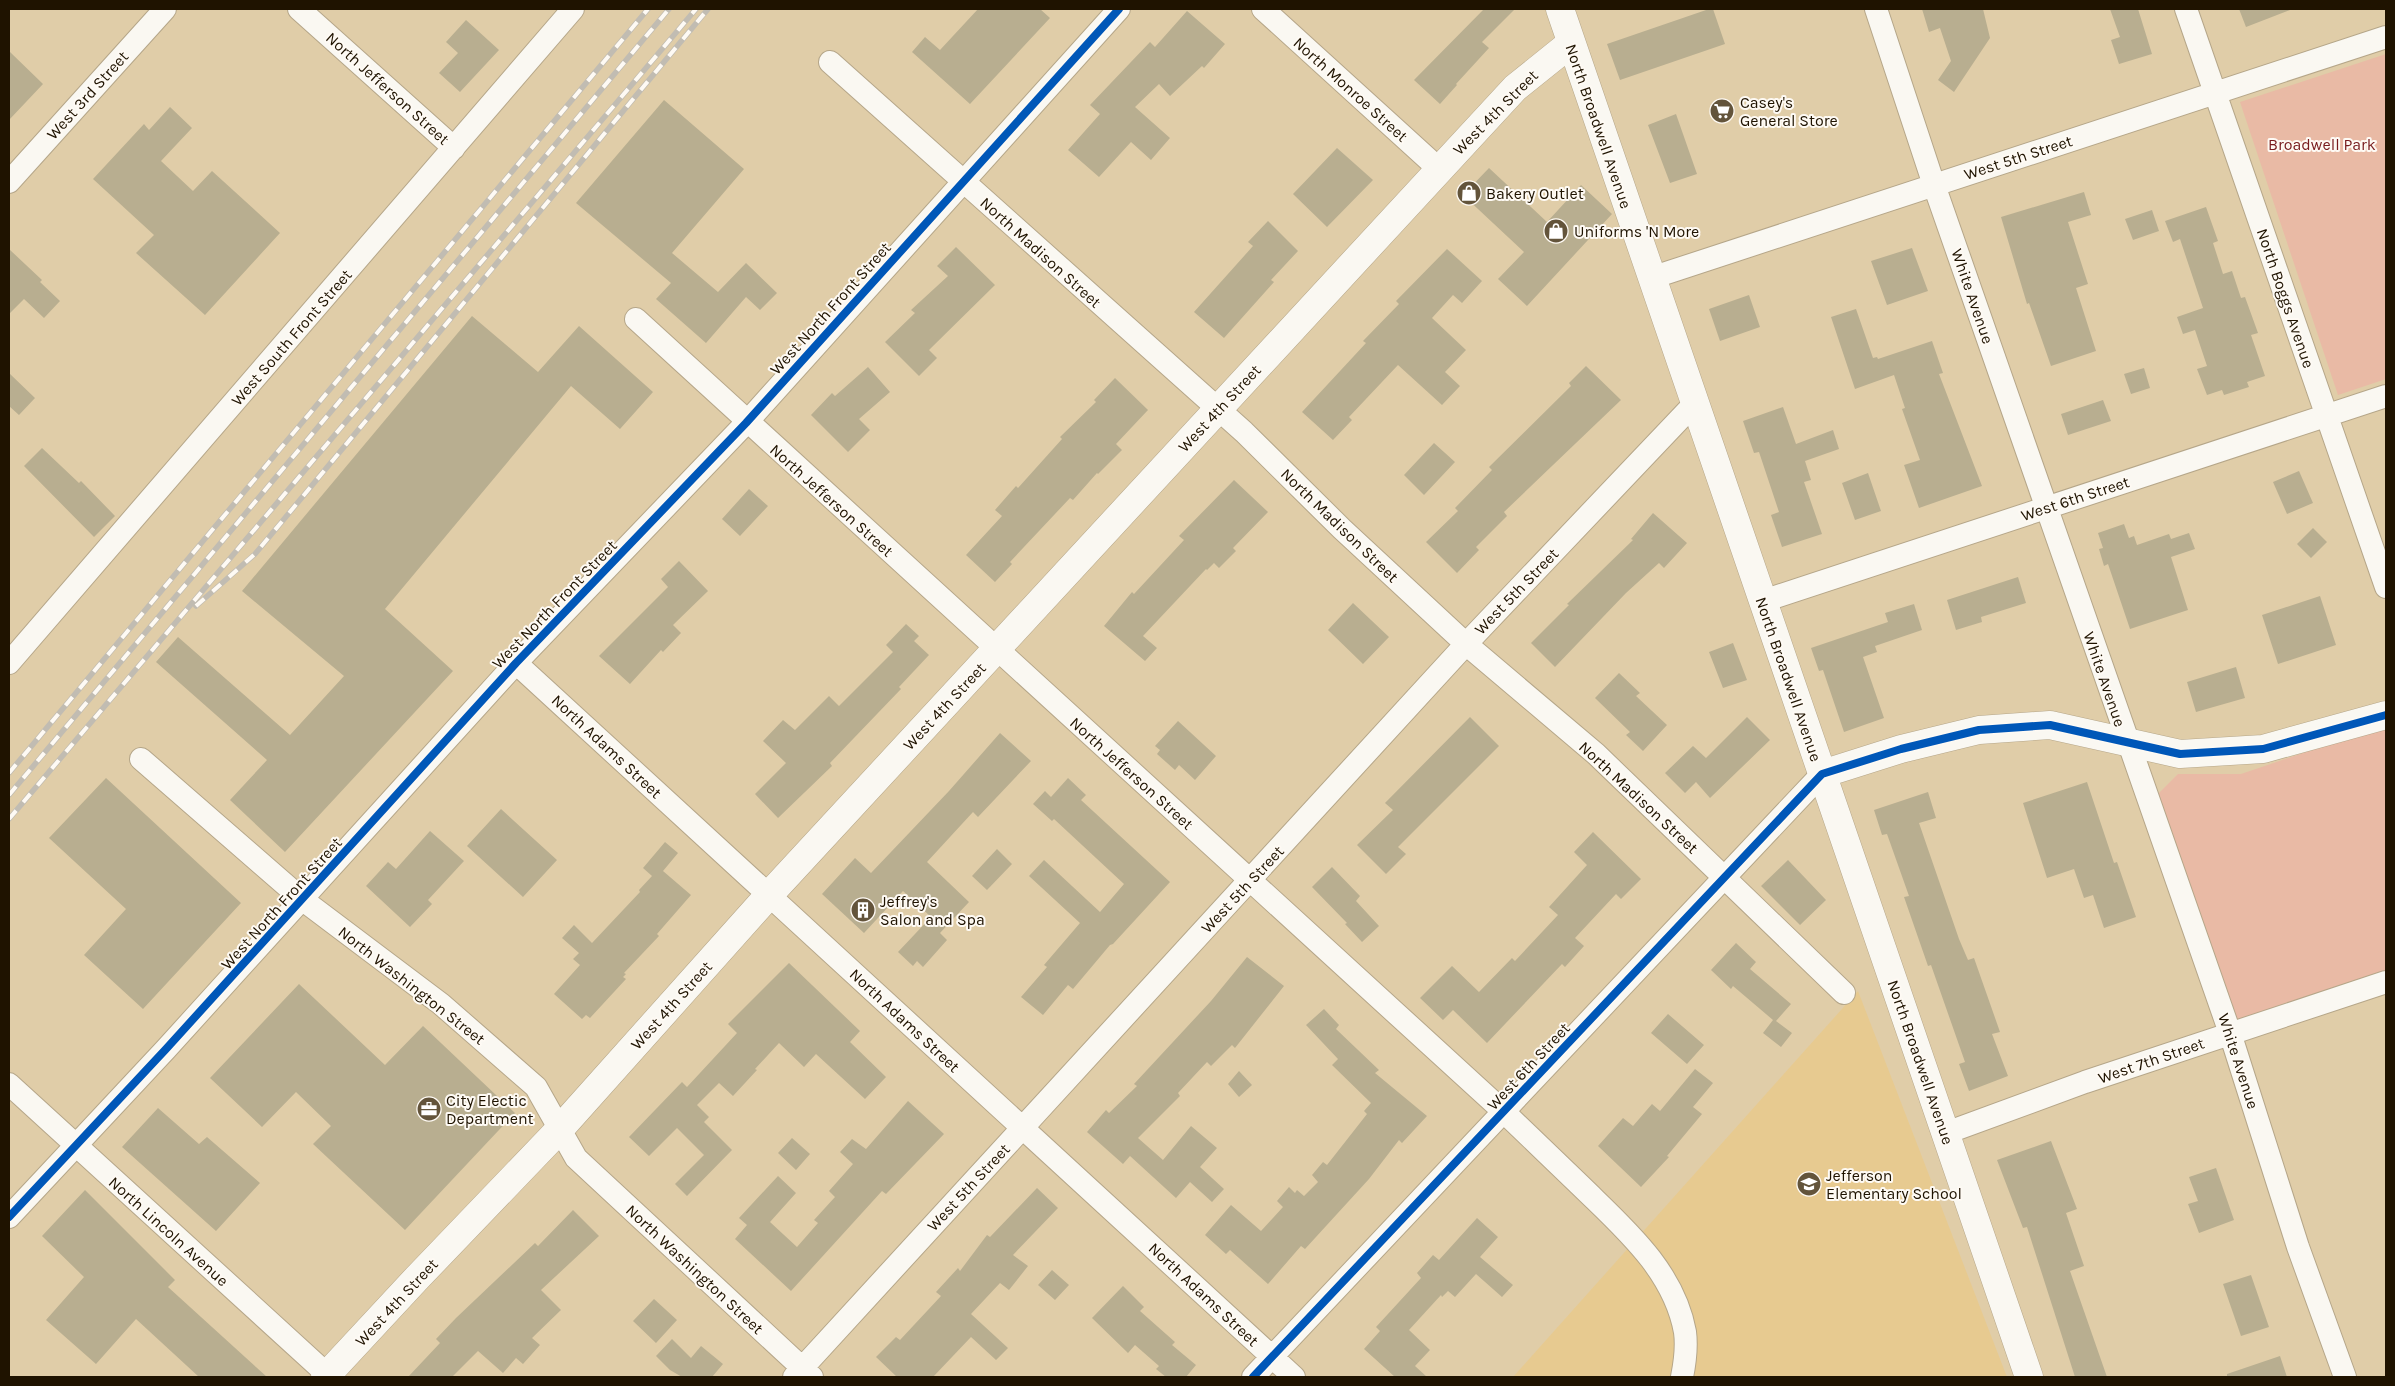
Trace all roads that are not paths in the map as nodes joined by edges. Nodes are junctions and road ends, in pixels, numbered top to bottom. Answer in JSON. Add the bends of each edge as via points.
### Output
{"nodes":[{"id":1,"x":165,"y":9,"type":"edge"},
{"id":2,"x":299,"y":9,"type":"edge"},
{"id":3,"x":573,"y":9,"type":"edge"},
{"id":4,"x":1119,"y":9,"type":"edge"},
{"id":5,"x":1263,"y":9,"type":"edge"},
{"id":6,"x":1560,"y":9,"type":"edge"},
{"id":7,"x":1876,"y":9,"type":"edge"},
{"id":8,"x":2186,"y":9,"type":"edge"},
{"id":9,"x":2386,"y":37,"type":"edge"},
{"id":10,"x":1571,"y":43,"type":"junction"},
{"id":11,"x":830,"y":62,"type":"dead end"},
{"id":12,"x":2215,"y":93,"type":"junction"},
{"id":13,"x":454,"y":148,"type":"junction"},
{"id":14,"x":1439,"y":169,"type":"junction"},
{"id":15,"x":9,"y":182,"type":"edge"},
{"id":16,"x":962,"y":182,"type":"junction"},
{"id":17,"x":1934,"y":184,"type":"junction"},
{"id":18,"x":1651,"y":278,"type":"junction"},
{"id":19,"x":636,"y":319,"type":"dead end"},
{"id":20,"x":2386,"y":396,"type":"edge"},
{"id":21,"x":1694,"y":404,"type":"junction"},
{"id":22,"x":1218,"y":408,"type":"junction"},
{"id":23,"x":2327,"y":416,"type":"junction"},
{"id":24,"x":746,"y":422,"type":"junction"},
{"id":25,"x":2046,"y":507,"type":"junction"},
{"id":26,"x":2386,"y":587,"type":"edge"},
{"id":27,"x":1763,"y":601,"type":"junction"},
{"id":28,"x":1466,"y":644,"type":"junction"},
{"id":29,"x":996,"y":649,"type":"junction"},
{"id":30,"x":13,"y":651,"type":"edge"},
{"id":31,"x":516,"y":663,"type":"junction"},
{"id":32,"x":2386,"y":715,"type":"edge"},
{"id":33,"x":2127,"y":742,"type":"junction"},
{"id":34,"x":140,"y":759,"type":"dead end"},
{"id":35,"x":1822,"y":774,"type":"junction"},
{"id":36,"x":1725,"y":878,"type":"junction"},
{"id":37,"x":1250,"y":880,"type":"junction"},
{"id":38,"x":769,"y":895,"type":"junction"},
{"id":39,"x":303,"y":900,"type":"junction"},
{"id":40,"x":2386,"y":982,"type":"edge"},
{"id":41,"x":1844,"y":993,"type":"dead end"},
{"id":42,"x":2230,"y":1033,"type":"junction"},
{"id":43,"x":9,"y":1084,"type":"edge"},
{"id":44,"x":1504,"y":1112,"type":"junction"},
{"id":45,"x":1023,"y":1128,"type":"junction"},
{"id":46,"x":559,"y":1130,"type":"junction"},
{"id":47,"x":1946,"y":1133,"type":"junction"},
{"id":48,"x":75,"y":1146,"type":"junction"},
{"id":49,"x":9,"y":1217,"type":"edge"},
{"id":50,"x":1272,"y":1357,"type":"junction"},
{"id":51,"x":802,"y":1374,"type":"edge"},
{"id":52,"x":328,"y":1376,"type":"edge"},
{"id":53,"x":1253,"y":1377,"type":"edge"},
{"id":54,"x":1294,"y":1377,"type":"edge"},
{"id":55,"x":1682,"y":1377,"type":"edge"},
{"id":56,"x":2029,"y":1377,"type":"edge"},
{"id":57,"x":2344,"y":1377,"type":"edge"}],
"edges":[{"from":1,"to":15,"type":"street","name":"West 3rd Street"},
{"from":2,"to":13,"type":"street","name":"North Jefferson Street"},
{"from":3,"to":13,"type":"street","name":"West South Front Street"},
{"from":4,"to":16,"type":"street","name":"West North Front Street"},
{"from":5,"to":14,"type":"street","name":"North Monroe Street"},
{"from":6,"to":10,"type":"main road","name":"North Broadwell Avenue"},
{"from":7,"to":17,"type":"street","name":"White Avenue"},
{"from":8,"to":12,"type":"street","name":"North Boggs Avenue"},
{"from":9,"to":12,"type":"street","name":"West 5th Street"},
{"from":10,"to":14,"type":"main road","name":"West 4th Street","via":[[1515,88]]},
{"from":10,"to":18,"type":"main road","name":"North Broadwell Avenue"},
{"from":11,"to":16,"type":"street","name":"North Madison Street"},
{"from":12,"to":17,"type":"street","name":"West 5th Street"},
{"from":12,"to":23,"type":"street","name":"North Boggs Avenue"},
{"from":13,"to":30,"type":"street","name":"West South Front Street"},
{"from":14,"to":22,"type":"main road","name":"West 4th Street"},
{"from":16,"to":22,"type":"street","name":"North Madison Street"},
{"from":16,"to":24,"type":"street","name":"West North Front Street"},
{"from":17,"to":18,"type":"street","name":"West 5th Street"},
{"from":17,"to":25,"type":"street","name":"White Avenue"},
{"from":18,"to":21,"type":"main road","name":"North Broadwell Avenue"},
{"from":19,"to":24,"type":"street","name":"North Jefferson Street"},
{"from":20,"to":23,"type":"street","name":"West 6th Street"},
{"from":21,"to":27,"type":"main road","name":"North Broadwell Avenue"},
{"from":21,"to":28,"type":"street","name":"West 5th Street"},
{"from":22,"to":28,"type":"street","name":"North Madison Street"},
{"from":22,"to":29,"type":"main road","name":"West 4th Street"},
{"from":23,"to":25,"type":"street","name":"West 6th Street"},
{"from":23,"to":26,"type":"street","name":"North Boggs Avenue"},
{"from":24,"to":29,"type":"street","name":"North Jefferson Street"},
{"from":24,"to":31,"type":"street","name":"West North Front Street"},
{"from":25,"to":27,"type":"street","name":"West 6th Street"},
{"from":25,"to":33,"type":"street","name":"White Avenue"},
{"from":27,"to":35,"type":"main road","name":"North Broadwell Avenue"},
{"from":28,"to":36,"type":"street","name":"North Madison Street","via":[[1596,754]]},
{"from":28,"to":37,"type":"street","name":"West 5th Street"},
{"from":29,"to":37,"type":"street","name":"North Jefferson Street"},
{"from":29,"to":38,"type":"main road","name":"West 4th Street"},
{"from":31,"to":38,"type":"street","name":"North Adams Street"},
{"from":31,"to":39,"type":"street","name":"West North Front Street"},
{"from":32,"to":33,"type":"main road","via":[[2263,749],[2180,754]]},
{"from":33,"to":35,"type":"main road","via":[[2050,724],[1979,730],[1901,749]]},
{"from":33,"to":42,"type":"street","name":"White Avenue"},
{"from":34,"to":39,"type":"street","name":"North Washington Street"},
{"from":35,"to":36,"type":"street","name":"West 6th Street"},
{"from":35,"to":47,"type":"main road","name":"North Broadwell Avenue"},
{"from":36,"to":41,"type":"street","name":"North Madison Street"},
{"from":36,"to":44,"type":"street","name":"West 6th Street"},
{"from":37,"to":44,"type":"street","name":"North Jefferson Street"},
{"from":37,"to":45,"type":"street","name":"West 5th Street"},
{"from":38,"to":45,"type":"street","name":"North Adams Street"},
{"from":38,"to":46,"type":"main road","name":"West 4th Street"},
{"from":39,"to":46,"type":"street","name":"North Washington Street","via":[[442,1004],[536,1087]]},
{"from":39,"to":48,"type":"street","name":"West North Front Street"},
{"from":40,"to":42,"type":"street","name":"West 7th Street"},
{"from":42,"to":47,"type":"street","name":"West 7th Street"},
{"from":42,"to":57,"type":"street","name":"White Avenue","via":[[2298,1247]]},
{"from":43,"to":48,"type":"street","name":"North Lincoln Avenue"},
{"from":44,"to":50,"type":"street","name":"West 6th Street"},
{"from":44,"to":55,"type":"street","name":"North Jefferson Street","via":[[1625,1229],[1656,1266],[1677,1306],[1686,1345]]},
{"from":45,"to":50,"type":"street","name":"North Adams Street"},
{"from":45,"to":51,"type":"street","name":"West 5th Street"},
{"from":46,"to":51,"type":"street","name":"North Washington Street","via":[[576,1158]]},
{"from":46,"to":52,"type":"main road","name":"West 4th Street"},
{"from":47,"to":56,"type":"main road","name":"North Broadwell Avenue"},
{"from":48,"to":49,"type":"street","name":"West North Front Street"},
{"from":48,"to":52,"type":"street","name":"North Lincoln Avenue"},
{"from":50,"to":53,"type":"street","name":"West 6th Street"},
{"from":50,"to":54,"type":"street","name":"North Adams Street"}]}
